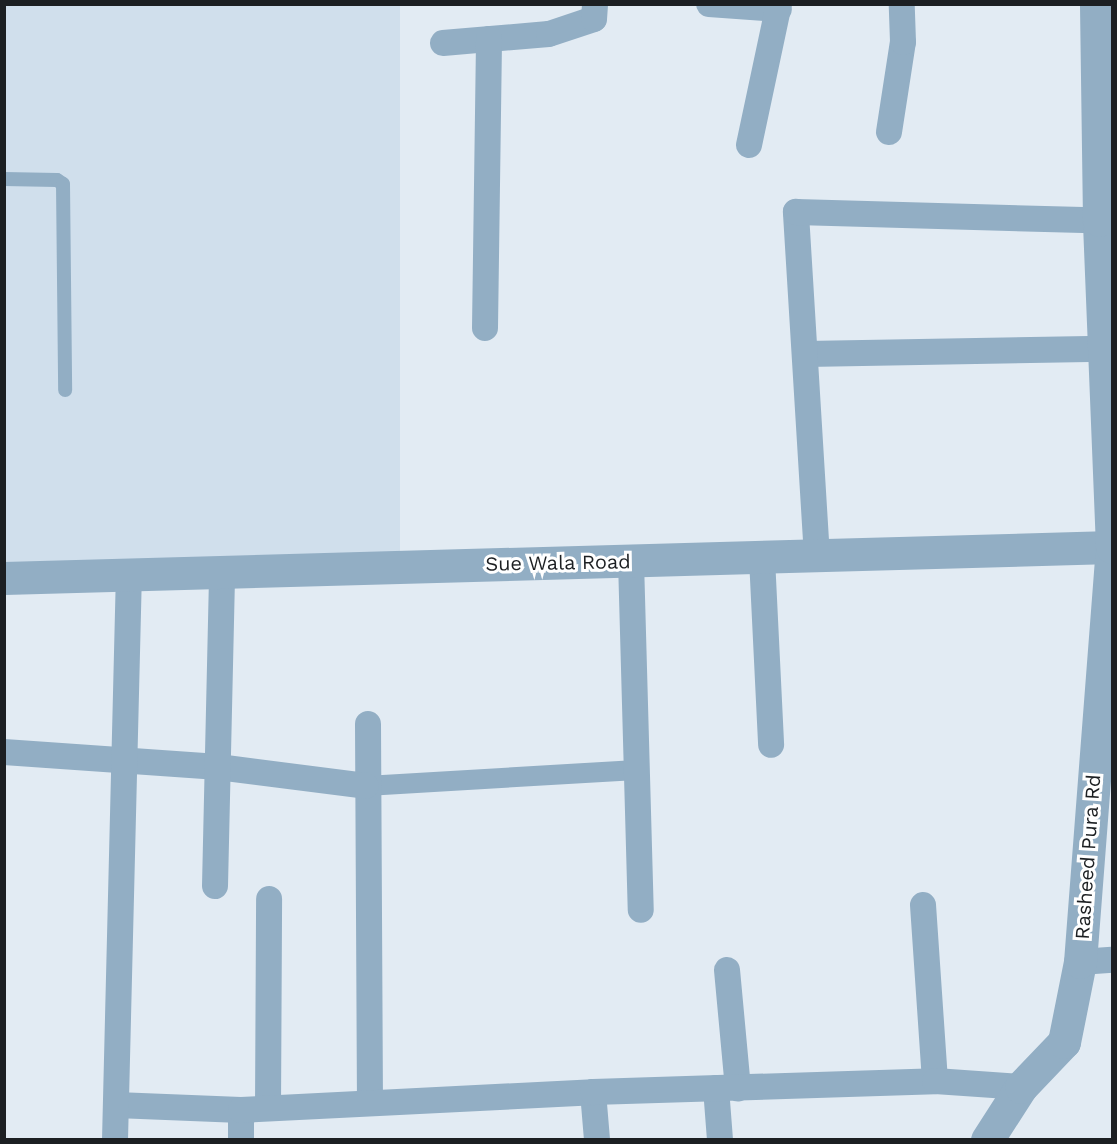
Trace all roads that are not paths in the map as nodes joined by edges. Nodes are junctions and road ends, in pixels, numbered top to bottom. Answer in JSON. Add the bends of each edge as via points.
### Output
{"nodes":[{"id":1,"x":595,"y":4,"type":"edge"},
{"id":2,"x":709,"y":4,"type":"edge"},
{"id":3,"x":902,"y":4,"type":"edge"},
{"id":4,"x":1096,"y":4,"type":"edge"},
{"id":5,"x":779,"y":7,"type":"edge"},
{"id":6,"x":489,"y":39,"type":"junction"},
{"id":7,"x":443,"y":43,"type":"dead end"},
{"id":8,"x":1105,"y":74,"type":"edge"},
{"id":9,"x":889,"y":132,"type":"dead end"},
{"id":10,"x":749,"y":145,"type":"dead end"},
{"id":11,"x":4,"y":179,"type":"edge"},
{"id":12,"x":1106,"y":220,"type":"edge"},
{"id":13,"x":485,"y":328,"type":"dead end"},
{"id":14,"x":1104,"y":349,"type":"junction"},
{"id":15,"x":806,"y":354,"type":"junction"},
{"id":16,"x":65,"y":390,"type":"dead end"},
{"id":17,"x":1112,"y":547,"type":"edge"},
{"id":18,"x":817,"y":557,"type":"junction"},
{"id":19,"x":762,"y":558,"type":"junction"},
{"id":20,"x":631,"y":561,"type":"junction"},
{"id":21,"x":222,"y":570,"type":"junction"},
{"id":22,"x":129,"y":572,"type":"junction"},
{"id":23,"x":4,"y":578,"type":"edge"},
{"id":24,"x":368,"y":724,"type":"dead end"},
{"id":25,"x":771,"y":745,"type":"dead end"},
{"id":26,"x":4,"y":752,"type":"edge"},
{"id":27,"x":125,"y":760,"type":"junction"},
{"id":28,"x":218,"y":767,"type":"junction"},
{"id":29,"x":637,"y":770,"type":"junction"},
{"id":30,"x":366,"y":786,"type":"junction"},
{"id":31,"x":215,"y":886,"type":"dead end"},
{"id":32,"x":268,"y":898,"type":"dead end"},
{"id":33,"x":923,"y":905,"type":"dead end"},
{"id":34,"x":641,"y":910,"type":"dead end"},
{"id":35,"x":1113,"y":960,"type":"edge"},
{"id":36,"x":1080,"y":962,"type":"junction"},
{"id":37,"x":728,"y":970,"type":"dead end"},
{"id":38,"x":935,"y":1081,"type":"junction"},
{"id":39,"x":1022,"y":1087,"type":"junction"},
{"id":40,"x":727,"y":1088,"type":"junction"},
{"id":41,"x":594,"y":1092,"type":"junction"},
{"id":42,"x":370,"y":1102,"type":"junction"},
{"id":43,"x":116,"y":1105,"type":"junction"},
{"id":44,"x":268,"y":1108,"type":"junction"},
{"id":45,"x":241,"y":1110,"type":"junction"},
{"id":46,"x":115,"y":1140,"type":"edge"},
{"id":47,"x":241,"y":1140,"type":"edge"},
{"id":48,"x":597,"y":1140,"type":"edge"},
{"id":49,"x":720,"y":1140,"type":"edge"},
{"id":50,"x":987,"y":1140,"type":"edge"}],
"edges":[{"from":1,"to":6,"type":"street","via":[[594,19],[572,28]]},
{"from":2,"to":5,"type":"street"},
{"from":3,"to":9,"type":"street","via":[[903,42]]},
{"from":4,"to":8,"type":"street","name":"Rasheed Pura Rd"},
{"from":5,"to":10,"type":"street"},
{"from":6,"to":7,"type":"street"},
{"from":6,"to":13,"type":"street"},
{"from":8,"to":12,"type":"street","name":"Rasheed Pura Rd"},
{"from":11,"to":16,"type":"lane","via":[[57,180],[63,184]]},
{"from":12,"to":14,"type":"street","name":"Rasheed Pura Rd"},
{"from":12,"to":15,"type":"street","via":[[796,212]]},
{"from":14,"to":15,"type":"street"},
{"from":14,"to":17,"type":"street","name":"Rasheed Pura Rd"},
{"from":15,"to":18,"type":"street"},
{"from":17,"to":18,"type":"street","name":"Sue Wala Road"},
{"from":17,"to":36,"type":"street","name":"Rasheed Pura Rd"},
{"from":18,"to":19,"type":"street","name":"Sue Wala Road"},
{"from":19,"to":20,"type":"street","name":"Sue Wala Road"},
{"from":19,"to":25,"type":"street"},
{"from":20,"to":21,"type":"street","name":"Sue Wala Road"},
{"from":20,"to":29,"type":"street"},
{"from":21,"to":22,"type":"street","name":"Sue Wala Road"},
{"from":21,"to":28,"type":"street"},
{"from":22,"to":23,"type":"street","name":"Sue Wala Road"},
{"from":22,"to":27,"type":"street"},
{"from":24,"to":30,"type":"street"},
{"from":26,"to":27,"type":"street"},
{"from":27,"to":28,"type":"street"},
{"from":27,"to":43,"type":"street"},
{"from":28,"to":30,"type":"street"},
{"from":28,"to":31,"type":"street"},
{"from":29,"to":30,"type":"street"},
{"from":29,"to":34,"type":"street"},
{"from":30,"to":42,"type":"street"},
{"from":32,"to":44,"type":"street"},
{"from":33,"to":38,"type":"street"},
{"from":35,"to":36,"type":"street"},
{"from":36,"to":39,"type":"street","name":"Rasheed Pura Rd","via":[[1064,1042]]},
{"from":37,"to":40,"type":"street"},
{"from":38,"to":39,"type":"street"},
{"from":38,"to":40,"type":"street"},
{"from":39,"to":50,"type":"street","name":"Rasheed Pura Rd"},
{"from":40,"to":41,"type":"street"},
{"from":40,"to":49,"type":"street"},
{"from":41,"to":42,"type":"street"},
{"from":41,"to":48,"type":"street"},
{"from":42,"to":44,"type":"street"},
{"from":43,"to":45,"type":"street"},
{"from":43,"to":46,"type":"street"},
{"from":44,"to":45,"type":"street"},
{"from":45,"to":47,"type":"street"}]}
